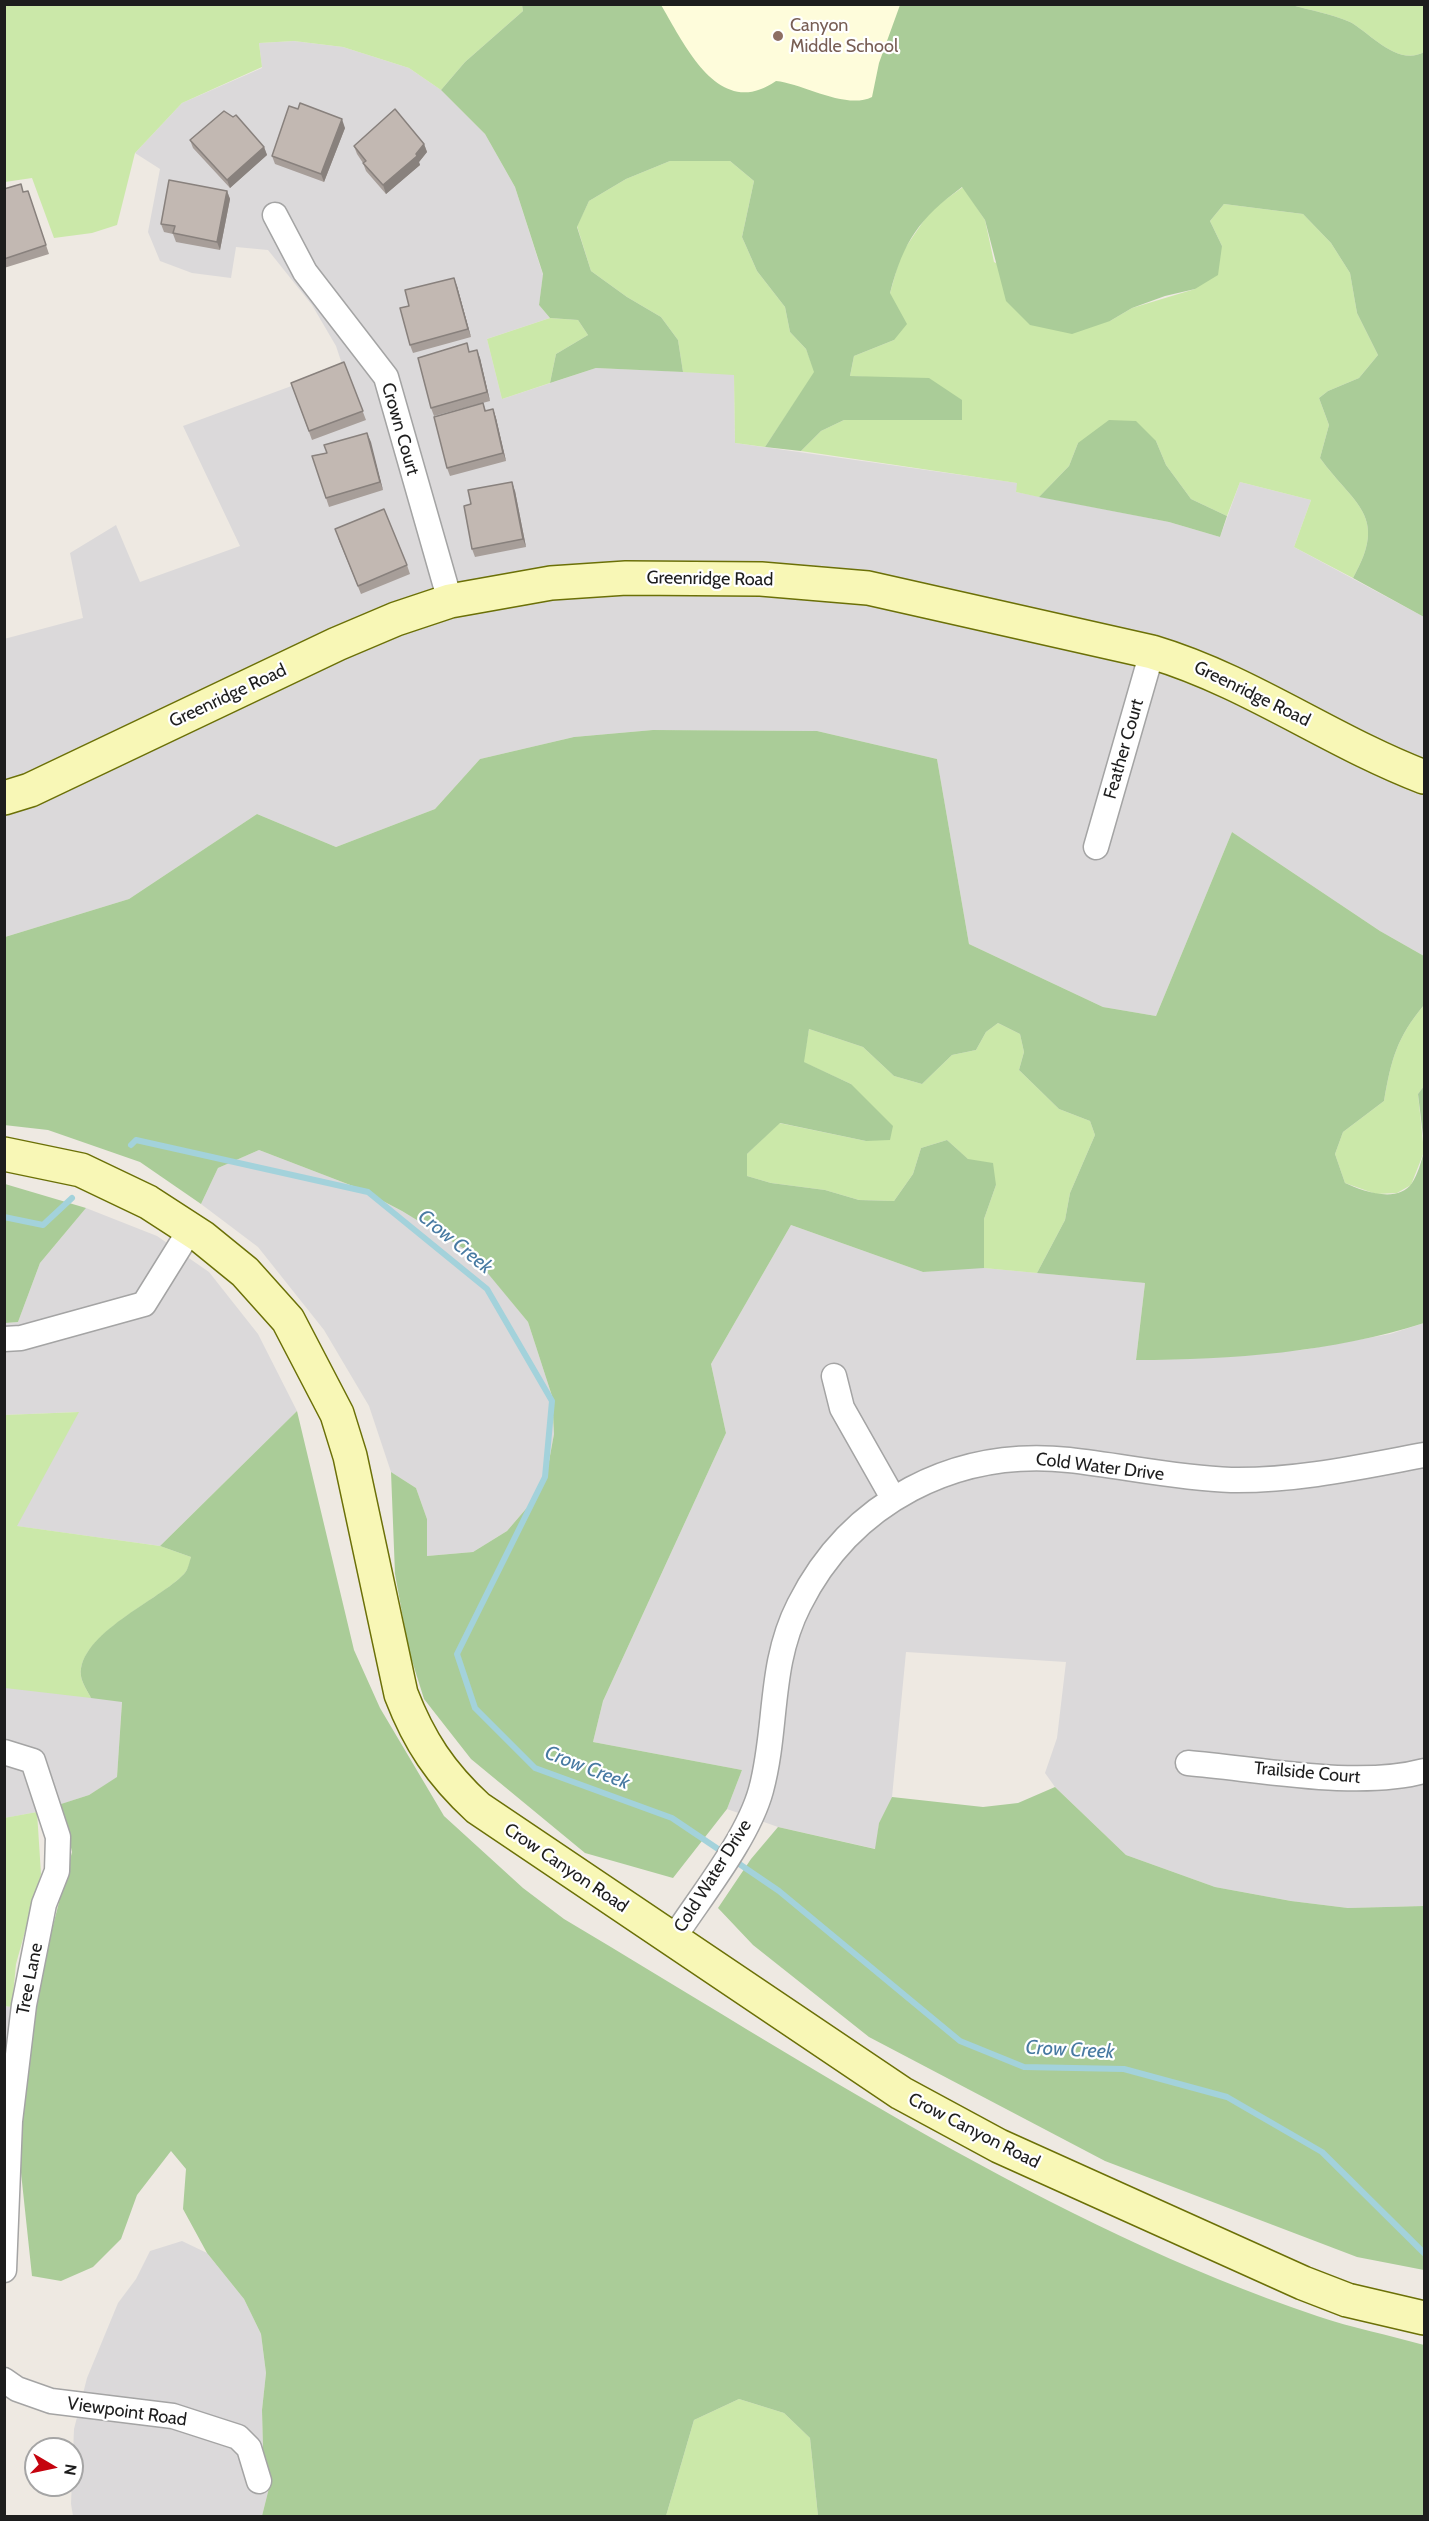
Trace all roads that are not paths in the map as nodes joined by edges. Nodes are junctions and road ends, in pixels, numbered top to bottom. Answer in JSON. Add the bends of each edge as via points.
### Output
{"nodes":[{"id":1,"x":275,"y":215,"type":"dead end"},
{"id":2,"x":450,"y":600,"type":"junction"},
{"id":3,"x":1152,"y":652,"type":"junction"},
{"id":4,"x":1425,"y":777,"type":"edge"},
{"id":5,"x":4,"y":798,"type":"edge"},
{"id":6,"x":1096,"y":846,"type":"dead end"},
{"id":7,"x":4,"y":1154,"type":"edge"},
{"id":8,"x":190,"y":1230,"type":"junction"},
{"id":9,"x":4,"y":1339,"type":"edge"},
{"id":10,"x":834,"y":1376,"type":"dead end"},
{"id":11,"x":1425,"y":1455,"type":"edge"},
{"id":12,"x":893,"y":1498,"type":"junction"},
{"id":13,"x":4,"y":1752,"type":"edge"},
{"id":14,"x":1188,"y":1763,"type":"dead end"},
{"id":15,"x":1425,"y":1771,"type":"edge"},
{"id":16,"x":673,"y":1939,"type":"junction"},
{"id":17,"x":4,"y":2270,"type":"edge"},
{"id":18,"x":1425,"y":2318,"type":"edge"},
{"id":19,"x":4,"y":2380,"type":"edge"},
{"id":20,"x":259,"y":2481,"type":"dead end"}],
"edges":[{"from":1,"to":2,"type":"street","name":"Crown Court","via":[[304,272],[386,377]]},
{"from":2,"to":3,"type":"main road","name":"Greenridge Road","via":[[551,583],[615,578],[761,579],[868,588]]},
{"from":2,"to":5,"type":"main road","name":"Greenridge Road","via":[[337,644],[30,790]]},
{"from":3,"to":4,"type":"main road","name":"Greenridge Road","via":[[1232,681]]},
{"from":3,"to":6,"type":"street","name":"Feather Court"},
{"from":7,"to":8,"type":"main road","name":"Crow Canyon Road","via":[[81,1170],[148,1202]]},
{"from":8,"to":9,"type":"street","via":[[144,1304],[21,1338]]},
{"from":8,"to":16,"type":"main road","name":"Crow Canyon Road","via":[[245,1272],[288,1320],[337,1414],[350,1456],[401,1694],[414,1729],[450,1783],[487,1815]]},
{"from":10,"to":12,"type":"street","via":[[842,1408]]},
{"from":11,"to":12,"type":"street","name":"Cold Water Drive","via":[[1306,1476],[1233,1480],[1175,1476],[1069,1460],[989,1460],[939,1475]]},
{"from":12,"to":16,"type":"street","name":"Cold Water Drive","via":[[834,1552],[798,1606],[780,1657],[761,1792],[736,1843]]},
{"from":13,"to":17,"type":"street","name":"Tree Lane","via":[[33,1761],[58,1837],[57,1870],[44,1904],[24,2005],[10,2121]]},
{"from":14,"to":15,"type":"street","name":"Trailside Court","via":[[1331,1777],[1386,1778]]},
{"from":16,"to":18,"type":"main road","name":"Crow Canyon Road","via":[[901,2093],[999,2146],[1303,2283],[1347,2300]]},
{"from":19,"to":20,"type":"street","name":"Viewpoint Road","via":[[51,2401],[172,2416],[238,2437],[249,2448]]}]}
